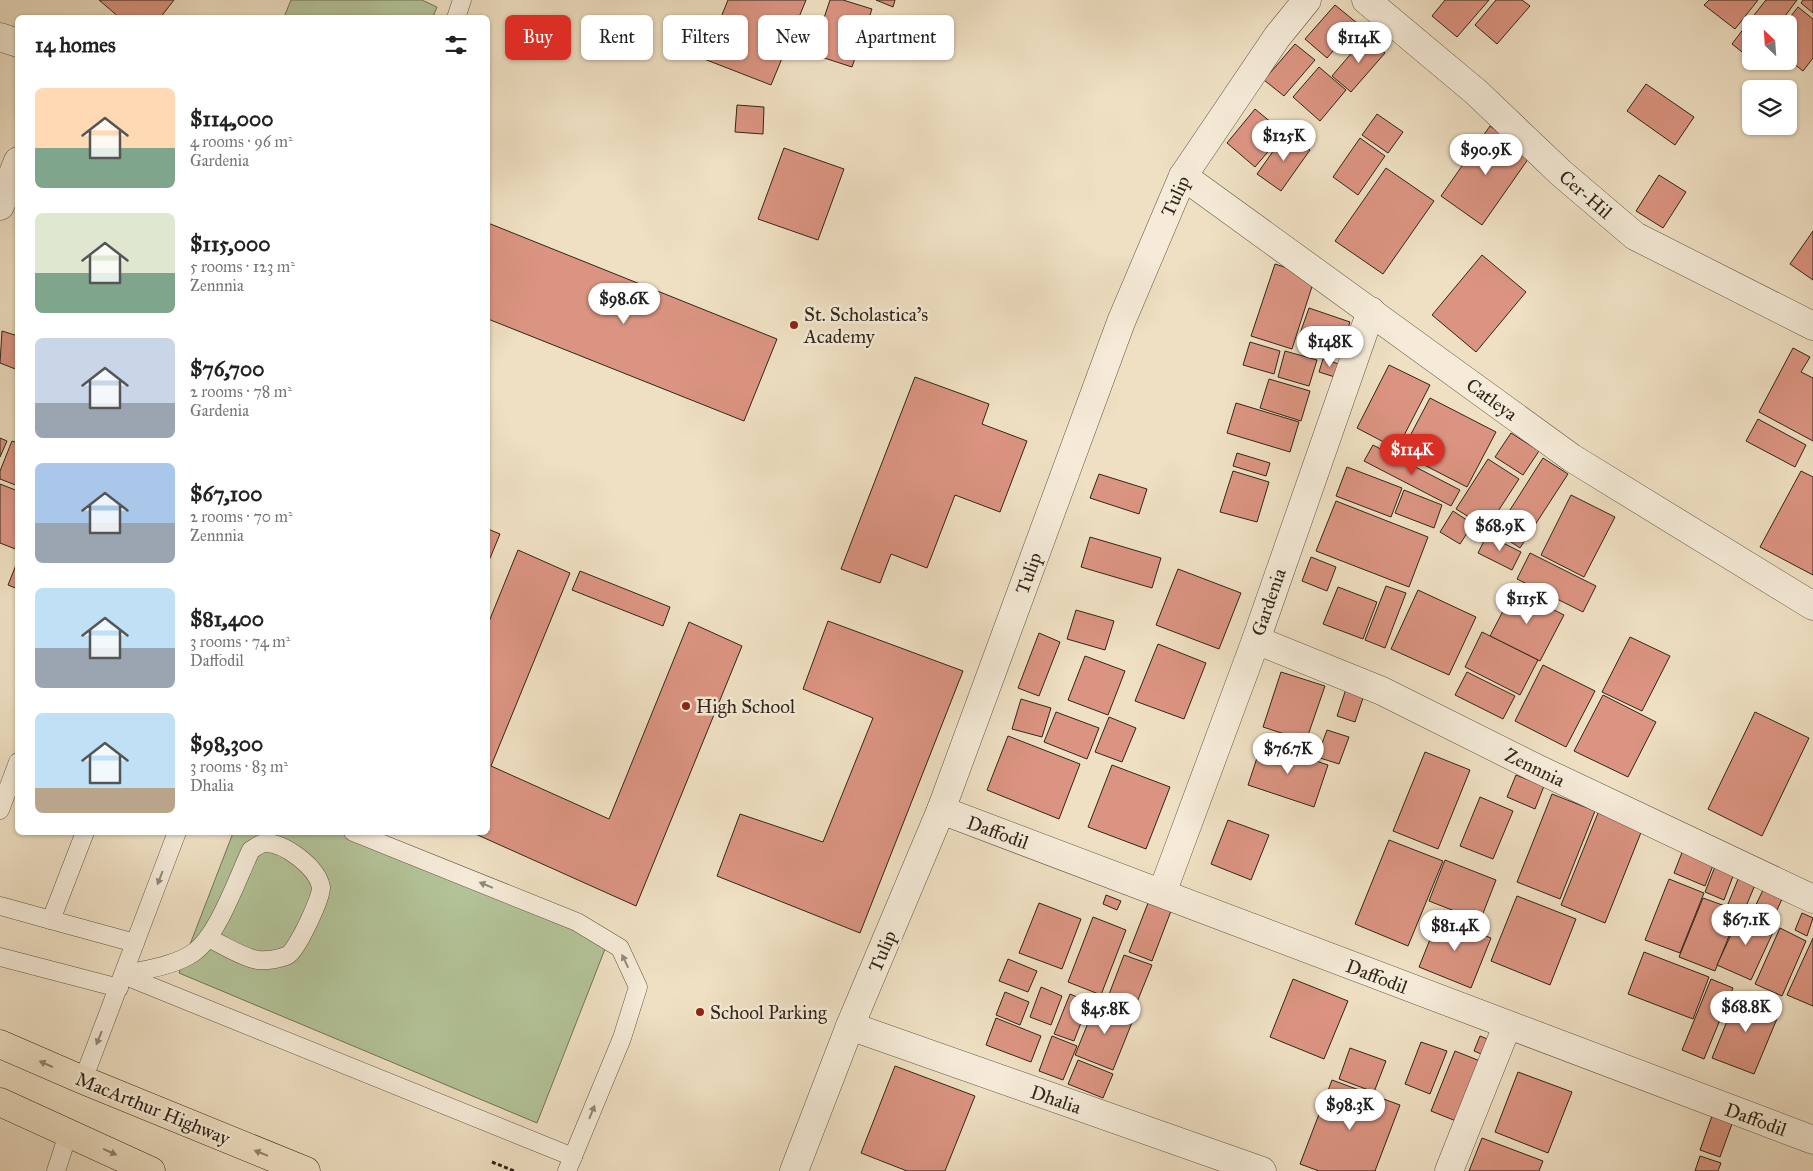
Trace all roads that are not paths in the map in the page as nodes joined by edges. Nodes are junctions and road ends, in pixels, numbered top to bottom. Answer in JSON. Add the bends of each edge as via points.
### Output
{"nodes":[{"id":1,"x":1307,"y":0,"type":"edge"},
{"id":2,"x":1366,"y":0,"type":"edge"},
{"id":3,"x":0,"y":37,"type":"edge"},
{"id":4,"x":15,"y":42,"type":"edge"},
{"id":5,"x":1183,"y":176,"type":"junction"},
{"id":6,"x":1371,"y":311,"type":"junction"},
{"id":7,"x":1813,"y":326,"type":"edge"},
{"id":8,"x":1813,"y":606,"type":"edge"},
{"id":9,"x":1256,"y":640,"type":"junction"},
{"id":10,"x":15,"y":770,"type":"edge"},
{"id":11,"x":0,"y":810,"type":"edge"},
{"id":12,"x":941,"y":810,"type":"junction"},
{"id":13,"x":84,"y":835,"type":"edge"},
{"id":14,"x":176,"y":835,"type":"edge"},
{"id":15,"x":360,"y":835,"type":"edge"},
{"id":16,"x":1162,"y":893,"type":"junction"},
{"id":17,"x":1813,"y":899,"type":"edge"},
{"id":18,"x":0,"y":906,"type":"edge"},
{"id":19,"x":50,"y":920,"type":"junction"},
{"id":20,"x":210,"y":939,"type":"junction"},
{"id":21,"x":135,"y":943,"type":"junction"},
{"id":22,"x":0,"y":956,"type":"edge"},
{"id":23,"x":121,"y":982,"type":"junction"},
{"id":24,"x":850,"y":1026,"type":"junction"},
{"id":25,"x":1507,"y":1026,"type":"junction"},
{"id":26,"x":0,"y":1044,"type":"edge"},
{"id":27,"x":83,"y":1080,"type":"junction"},
{"id":28,"x":2,"y":1109,"type":"edge"},
{"id":29,"x":68,"y":1134,"type":"junction"},
{"id":30,"x":1813,"y":1140,"type":"edge"},
{"id":31,"x":570,"y":1164,"type":"edge"},
{"id":32,"x":56,"y":1171,"type":"edge"},
{"id":33,"x":151,"y":1171,"type":"edge"},
{"id":34,"x":306,"y":1171,"type":"edge"},
{"id":35,"x":794,"y":1171,"type":"edge"},
{"id":36,"x":1262,"y":1171,"type":"edge"},
{"id":37,"x":1448,"y":1171,"type":"edge"}],
"edges":[{"from":1,"to":5,"type":"street","name":"Tulip","via":[[1277,37]]},
{"from":2,"to":7,"type":"street","name":"Cer-Hil","via":[[1476,92],[1561,173],[1635,236]]},
{"from":3,"to":4,"type":"street"},
{"from":5,"to":6,"type":"street","name":"Catleya"},
{"from":5,"to":12,"type":"street","name":"Tulip","via":[[1121,322]]},
{"from":6,"to":8,"type":"street","name":"Catleya","via":[[1572,458]]},
{"from":6,"to":9,"type":"street","name":"Gardenia"},
{"from":9,"to":16,"type":"street","name":"Gardenia"},
{"from":9,"to":17,"type":"street","name":"Zennnia","via":[[1382,692]]},
{"from":10,"to":11,"type":"lane"},
{"from":12,"to":16,"type":"street","name":"Daffodil"},
{"from":12,"to":24,"type":"street","name":"Tulip"},
{"from":13,"to":19,"type":"lane"},
{"from":14,"to":21,"type":"lane","one_way":true},
{"from":31,"to":15,"type":"lane","one_way":true,"via":[[622,1038],[638,987],[620,948],[577,922]]},
{"from":16,"to":25,"type":"street","name":"Daffodil"},
{"from":18,"to":19,"type":"lane"},
{"from":19,"to":21,"type":"lane"},
{"from":20,"to":20,"type":"lane","via":[[258,960],[274,960],[290,954],[311,918],[321,889],[316,876],[302,861],[278,845],[262,843],[251,850]]},
{"from":20,"to":23,"type":"lane","via":[[192,954]]},
{"from":21,"to":23,"type":"lane"},
{"from":22,"to":23,"type":"lane"},
{"from":23,"to":27,"type":"lane","one_way":true},
{"from":23,"to":31,"type":"lane"},
{"from":24,"to":35,"type":"street","name":"Tulip"},
{"from":24,"to":36,"type":"street","name":"Dhalia"},
{"from":25,"to":30,"type":"street","name":"Daffodil"},
{"from":25,"to":37,"type":"street"},
{"from":27,"to":26,"type":"highway","name":"MacArthur Highway","one_way":true},
{"from":34,"to":27,"type":"highway","name":"MacArthur Highway","one_way":true},
{"from":28,"to":29,"type":"highway"},
{"from":29,"to":32,"type":"lane"},
{"from":29,"to":33,"type":"highway","one_way":true}]}
